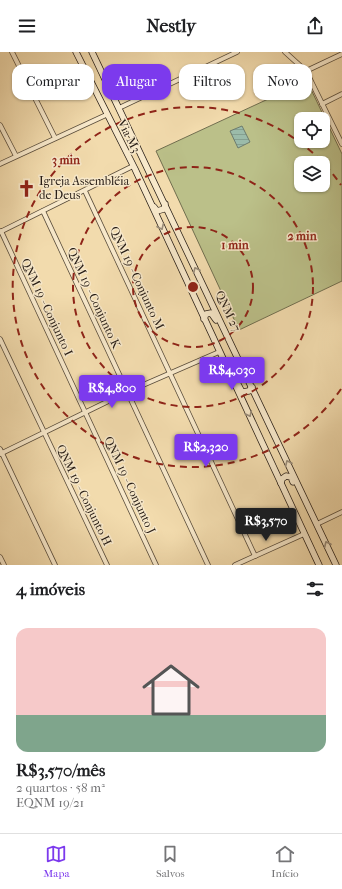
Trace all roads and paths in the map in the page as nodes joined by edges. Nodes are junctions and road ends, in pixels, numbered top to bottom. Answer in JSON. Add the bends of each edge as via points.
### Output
{"nodes":[{"id":1,"x":12,"y":52,"type":"edge"},
{"id":2,"x":76,"y":52,"type":"edge"},
{"id":3,"x":92,"y":52,"type":"edge"},
{"id":4,"x":237,"y":52,"type":"edge"},
{"id":5,"x":285,"y":52,"type":"edge"},
{"id":6,"x":342,"y":54,"type":"edge"},
{"id":7,"x":298,"y":64,"type":"edge"},
{"id":8,"x":312,"y":68,"type":"edge"},
{"id":9,"x":312,"y":83,"type":"edge"},
{"id":10,"x":342,"y":94,"type":"edge"},
{"id":11,"x":322,"y":104,"type":"junction"},
{"id":12,"x":119,"y":108,"type":"junction"},
{"id":13,"x":106,"y":115,"type":"junction"},
{"id":14,"x":0,"y":125,"type":"edge"},
{"id":15,"x":340,"y":134,"type":"edge"},
{"id":16,"x":55,"y":138,"type":"junction"},
{"id":17,"x":342,"y":144,"type":"edge"},
{"id":18,"x":16,"y":156,"type":"junction"},
{"id":19,"x":0,"y":164,"type":"edge"},
{"id":20,"x":134,"y":168,"type":"junction"},
{"id":21,"x":85,"y":191,"type":"junction"},
{"id":22,"x":165,"y":204,"type":"junction"},
{"id":23,"x":43,"y":211,"type":"junction"},
{"id":24,"x":0,"y":232,"type":"edge"},
{"id":25,"x":204,"y":319,"type":"junction"},
{"id":26,"x":0,"y":338,"type":"edge"},
{"id":27,"x":219,"y":353,"type":"junction"},
{"id":28,"x":235,"y":353,"type":"junction"},
{"id":29,"x":170,"y":374,"type":"junction"},
{"id":30,"x":252,"y":387,"type":"junction"},
{"id":31,"x":127,"y":392,"type":"junction"},
{"id":32,"x":85,"y":413,"type":"junction"},
{"id":33,"x":44,"y":433,"type":"junction"},
{"id":34,"x":1,"y":452,"type":"edge"},
{"id":35,"x":281,"y":483,"type":"junction"},
{"id":36,"x":310,"y":511,"type":"junction"},
{"id":37,"x":342,"y":512,"type":"edge"},
{"id":38,"x":317,"y":524,"type":"junction"},
{"id":39,"x":304,"y":534,"type":"junction"},
{"id":40,"x":256,"y":556,"type":"junction"},
{"id":41,"x":0,"y":557,"type":"edge"},
{"id":42,"x":4,"y":565,"type":"edge"},
{"id":43,"x":55,"y":565,"type":"edge"},
{"id":44,"x":107,"y":565,"type":"edge"},
{"id":45,"x":156,"y":565,"type":"edge"},
{"id":46,"x":208,"y":565,"type":"edge"},
{"id":47,"x":235,"y":565,"type":"edge"},
{"id":48,"x":319,"y":565,"type":"edge"},
{"id":49,"x":336,"y":565,"type":"edge"}],
"edges":[{"from":1,"to":16,"type":"street"},
{"from":2,"to":13,"type":"main road","name":"Via M3"},
{"from":3,"to":12,"type":"main road","name":"QNM 27"},
{"from":4,"to":12,"type":"street"},
{"from":5,"to":7,"type":"street"},
{"from":6,"to":8,"type":"street"},
{"from":9,"to":11,"type":"street"},
{"from":10,"to":11,"type":"street"},
{"from":11,"to":15,"type":"street"},
{"from":12,"to":22,"type":"main road","name":"QNM 27"},
{"from":13,"to":16,"type":"street"},
{"from":13,"to":20,"type":"main road","name":"Via M3"},
{"from":14,"to":18,"type":"street"},
{"from":15,"to":17,"type":"street"},
{"from":16,"to":18,"type":"street"},
{"from":18,"to":19,"type":"street"},
{"from":20,"to":21,"type":"street"},
{"from":20,"to":22,"type":"main road","via":[[155,209],[163,210]]},
{"from":20,"to":25,"type":"main road","one_way":true},
{"from":21,"to":23,"type":"street"},
{"from":21,"to":29,"type":"street","name":"QNM 19 - Conjunto M"},
{"from":28,"to":22,"type":"main road","name":"QNM 27","one_way":true},
{"from":23,"to":24,"type":"street"},
{"from":23,"to":31,"type":"street","name":"QNM 19 - Conjunto K"},
{"from":24,"to":32,"type":"street","name":"QNM 19 - Conjunto I"},
{"from":25,"to":27,"type":"main road"},
{"from":25,"to":28,"type":"main road","via":[[208,313],[213,314],[225,340]]},
{"from":26,"to":33,"type":"street","name":"QNM 19 - Conjunto H"},
{"from":27,"to":29,"type":"street"},
{"from":27,"to":30,"type":"main road","via":[[231,368],[242,392],[249,391]]},
{"from":27,"to":35,"type":"main road","one_way":true},
{"from":28,"to":30,"type":"main road","name":"QNM 27"},
{"from":29,"to":31,"type":"street"},
{"from":29,"to":40,"type":"street","name":"QNM 19 - Conjunto M"},
{"from":36,"to":30,"type":"main road","name":"QNM 27","one_way":true},
{"from":31,"to":32,"type":"street"},
{"from":31,"to":46,"type":"street","name":"QNM 19 - Conjunto K"},
{"from":32,"to":33,"type":"street"},
{"from":32,"to":45,"type":"street","name":"QNM 19 - Conjunto J"},
{"from":33,"to":34,"type":"street"},
{"from":33,"to":44,"type":"street","name":"QNM 19 - Conjunto H"},
{"from":34,"to":43,"type":"street"},
{"from":35,"to":36,"type":"main road","via":[[284,476],[291,478],[301,500]]},
{"from":35,"to":39,"type":"main road"},
{"from":36,"to":38,"type":"main road","name":"QNM 27"},
{"from":37,"to":38,"type":"street"},
{"from":49,"to":38,"type":"main road","name":"QNM 27","one_way":true},
{"from":39,"to":40,"type":"street"},
{"from":39,"to":48,"type":"main road"},
{"from":40,"to":47,"type":"street"},
{"from":41,"to":42,"type":"street"}]}
